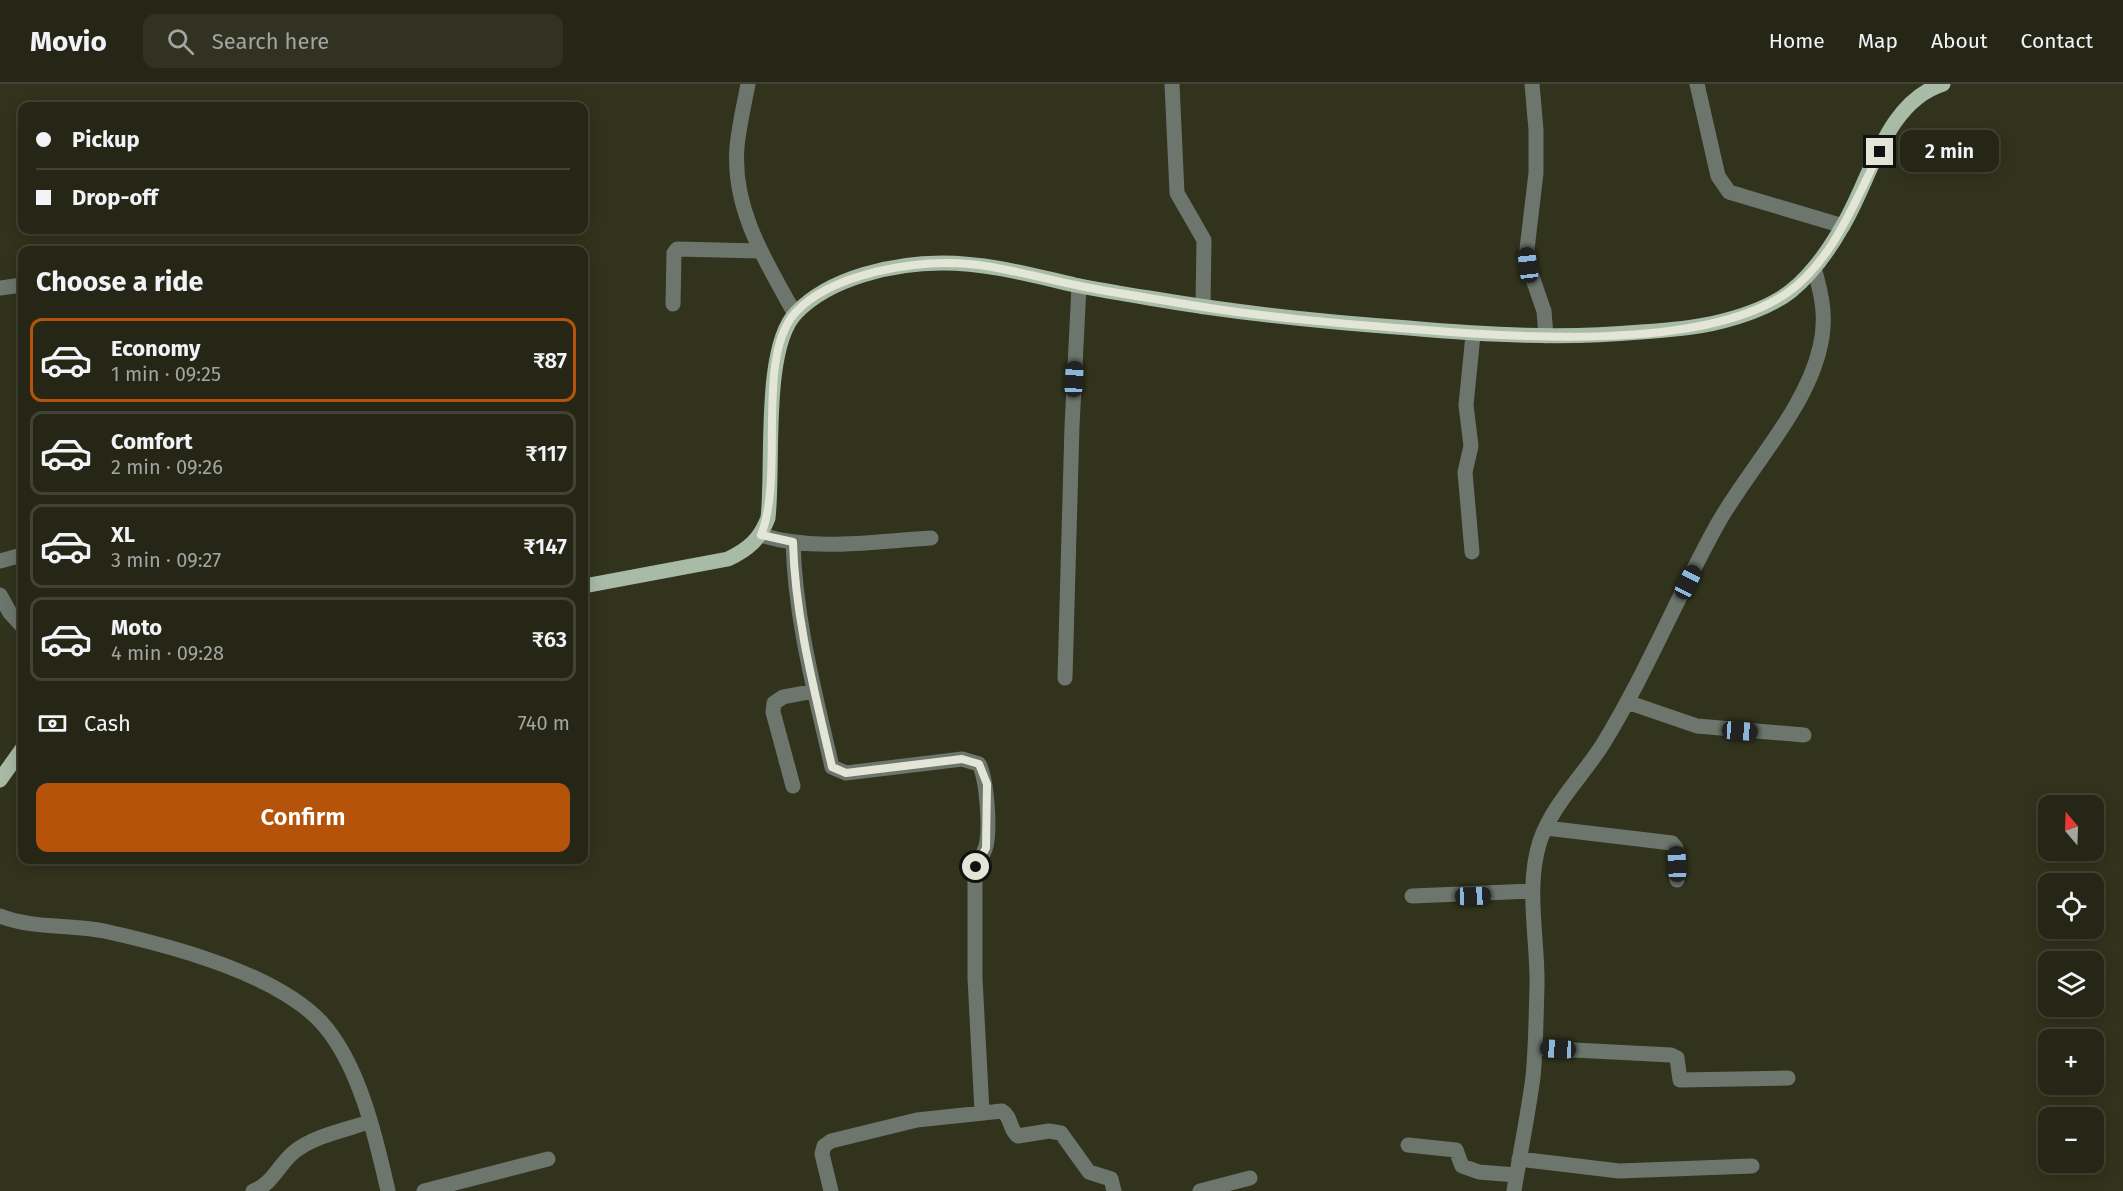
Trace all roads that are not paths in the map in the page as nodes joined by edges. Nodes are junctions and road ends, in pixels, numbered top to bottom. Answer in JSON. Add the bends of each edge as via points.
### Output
{"nodes":[{"id":1,"x":748,"y":84,"type":"edge"},
{"id":2,"x":1172,"y":84,"type":"edge"},
{"id":3,"x":1532,"y":84,"type":"edge"},
{"id":4,"x":1697,"y":84,"type":"edge"},
{"id":5,"x":1943,"y":84,"type":"edge"},
{"id":6,"x":1843,"y":226,"type":"junction"},
{"id":7,"x":759,"y":251,"type":"junction"},
{"id":8,"x":1814,"y":268,"type":"junction"},
{"id":9,"x":18,"y":286,"type":"edge"},
{"id":10,"x":1079,"y":286,"type":"junction"},
{"id":11,"x":0,"y":288,"type":"edge"},
{"id":12,"x":673,"y":304,"type":"dead end"},
{"id":13,"x":1203,"y":307,"type":"junction"},
{"id":14,"x":795,"y":314,"type":"junction"},
{"id":15,"x":1473,"y":335,"type":"junction"},
{"id":16,"x":1546,"y":336,"type":"junction"},
{"id":17,"x":761,"y":535,"type":"junction"},
{"id":18,"x":931,"y":538,"type":"dead end"},
{"id":19,"x":793,"y":542,"type":"junction"},
{"id":20,"x":1472,"y":552,"type":"dead end"},
{"id":21,"x":18,"y":556,"type":"edge"},
{"id":22,"x":0,"y":561,"type":"edge"},
{"id":23,"x":588,"y":585,"type":"edge"},
{"id":24,"x":0,"y":595,"type":"edge"},
{"id":25,"x":18,"y":621,"type":"edge"},
{"id":26,"x":1065,"y":678,"type":"dead end"},
{"id":27,"x":814,"y":691,"type":"junction"},
{"id":28,"x":1627,"y":702,"type":"junction"},
{"id":29,"x":1804,"y":735,"type":"dead end"},
{"id":30,"x":18,"y":754,"type":"edge"},
{"id":31,"x":1,"y":776,"type":"edge"},
{"id":32,"x":793,"y":786,"type":"dead end"},
{"id":33,"x":1546,"y":828,"type":"junction"},
{"id":34,"x":1677,"y":880,"type":"dead end"},
{"id":35,"x":1532,"y":891,"type":"junction"},
{"id":36,"x":1412,"y":896,"type":"dead end"},
{"id":37,"x":0,"y":916,"type":"edge"},
{"id":38,"x":1535,"y":1048,"type":"junction"},
{"id":39,"x":1788,"y":1078,"type":"dead end"},
{"id":40,"x":982,"y":1112,"type":"junction"},
{"id":41,"x":369,"y":1122,"type":"junction"},
{"id":42,"x":1408,"y":1145,"type":"dead end"},
{"id":43,"x":548,"y":1159,"type":"dead end"},
{"id":44,"x":1519,"y":1159,"type":"junction"},
{"id":45,"x":1752,"y":1166,"type":"dead end"},
{"id":46,"x":1516,"y":1175,"type":"junction"},
{"id":47,"x":1250,"y":1178,"type":"dead end"},
{"id":48,"x":253,"y":1191,"type":"edge"},
{"id":49,"x":388,"y":1191,"type":"edge"},
{"id":50,"x":424,"y":1191,"type":"edge"},
{"id":51,"x":831,"y":1191,"type":"edge"},
{"id":52,"x":1114,"y":1191,"type":"edge"},
{"id":53,"x":1200,"y":1191,"type":"edge"},
{"id":54,"x":1514,"y":1191,"type":"edge"}],
"edges":[{"from":1,"to":7,"type":"street","via":[[737,166],[741,200]]},
{"from":2,"to":13,"type":"street","via":[[1177,193],[1204,240]]},
{"from":3,"to":16,"type":"street","via":[[1536,173],[1527,249],[1528,265],[1544,311]]},
{"from":4,"to":6,"type":"street","via":[[1718,176],[1729,192]]},
{"from":5,"to":6,"type":"main road","via":[[1919,96],[1902,114]]},
{"from":6,"to":8,"type":"main road"},
{"from":7,"to":12,"type":"street","via":[[677,249]]},
{"from":7,"to":14,"type":"street"},
{"from":8,"to":16,"type":"main road","via":[[1789,292],[1757,310],[1723,321],[1677,329]]},
{"from":8,"to":28,"type":"street","via":[[1822,296],[1824,328],[1820,350],[1805,386],[1716,525]]},
{"from":9,"to":11,"type":"street"},
{"from":10,"to":13,"type":"main road"},
{"from":10,"to":14,"type":"main road","via":[[969,264],[912,265],[849,280]]},
{"from":10,"to":26,"type":"street"},
{"from":13,"to":15,"type":"main road"},
{"from":14,"to":17,"type":"main road","via":[[784,333],[777,360],[771,494]]},
{"from":15,"to":16,"type":"main road"},
{"from":15,"to":20,"type":"street","via":[[1466,405],[1471,446],[1465,472]]},
{"from":17,"to":19,"type":"street"},
{"from":17,"to":23,"type":"main road","via":[[747,550],[728,559]]},
{"from":18,"to":19,"type":"street"},
{"from":19,"to":27,"type":"street","via":[[794,585]]},
{"from":21,"to":22,"type":"street"},
{"from":24,"to":25,"type":"street"},
{"from":27,"to":32,"type":"street","via":[[783,697],[774,703]]},
{"from":27,"to":40,"type":"street","via":[[832,767],[837,771],[962,759],[975,761],[982,771],[987,784],[986,848],[978,860],[975,876],[975,978]]},
{"from":28,"to":29,"type":"street","via":[[1697,726]]},
{"from":28,"to":33,"type":"street"},
{"from":30,"to":31,"type":"main road"},
{"from":33,"to":34,"type":"street","via":[[1672,843],[1676,848]]},
{"from":33,"to":35,"type":"street","via":[[1534,863]]},
{"from":35,"to":36,"type":"street"},
{"from":35,"to":38,"type":"street","via":[[1537,940]]},
{"from":37,"to":41,"type":"street","via":[[100,931],[166,946],[269,986],[321,1023],[339,1048]]},
{"from":38,"to":39,"type":"street","via":[[1671,1055],[1677,1058],[1680,1080]]},
{"from":38,"to":44,"type":"street"},
{"from":40,"to":51,"type":"street","via":[[917,1120],[831,1142],[824,1146],[822,1154]]},
{"from":40,"to":52,"type":"street","via":[[1005,1113],[1018,1136],[1061,1133],[1080,1163],[1089,1172],[1111,1179]]},
{"from":41,"to":48,"type":"street","via":[[306,1144],[292,1153],[267,1184]]},
{"from":41,"to":49,"type":"street"},
{"from":42,"to":46,"type":"street","via":[[1447,1147],[1456,1150],[1462,1166]]},
{"from":43,"to":50,"type":"street"},
{"from":44,"to":45,"type":"street","via":[[1620,1171]]},
{"from":44,"to":46,"type":"street"},
{"from":46,"to":54,"type":"street"},
{"from":47,"to":53,"type":"street"}]}
